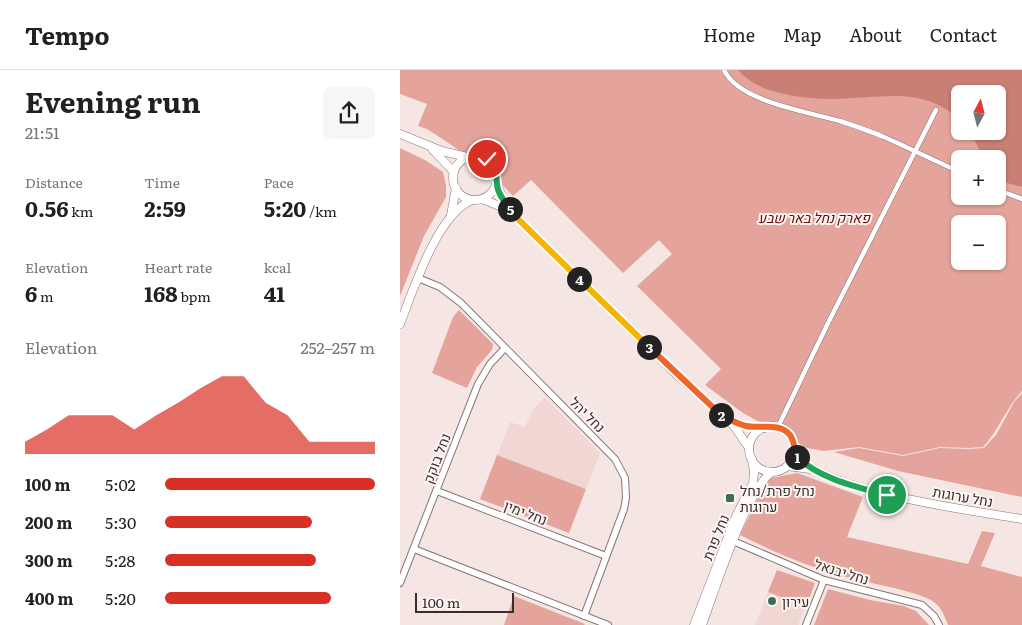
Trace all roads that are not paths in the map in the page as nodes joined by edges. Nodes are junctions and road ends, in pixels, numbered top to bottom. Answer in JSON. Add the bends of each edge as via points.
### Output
{"nodes":[{"id":1,"x":724,"y":70,"type":"edge"},
{"id":2,"x":936,"y":110,"type":"dead end"},
{"id":3,"x":400,"y":134,"type":"edge"},
{"id":4,"x":429,"y":147,"type":"junction"},
{"id":5,"x":915,"y":152,"type":"junction"},
{"id":6,"x":467,"y":157,"type":"junction"},
{"id":7,"x":951,"y":168,"type":"edge"},
{"id":8,"x":454,"y":172,"type":"junction"},
{"id":9,"x":497,"y":184,"type":"junction"},
{"id":10,"x":456,"y":188,"type":"junction"},
{"id":11,"x":1006,"y":193,"type":"edge"},
{"id":12,"x":482,"y":199,"type":"junction"},
{"id":13,"x":1022,"y":199,"type":"edge"},
{"id":14,"x":472,"y":200,"type":"junction"},
{"id":15,"x":451,"y":216,"type":"junction"},
{"id":16,"x":517,"y":218,"type":"junction"},
{"id":17,"x":418,"y":278,"type":"junction"},
{"id":18,"x":400,"y":324,"type":"edge"},
{"id":19,"x":506,"y":348,"type":"junction"},
{"id":20,"x":720,"y":414,"type":"junction"},
{"id":21,"x":778,"y":427,"type":"junction"},
{"id":22,"x":765,"y":428,"type":"junction"},
{"id":23,"x":749,"y":448,"type":"junction"},
{"id":24,"x":795,"y":450,"type":"junction"},
{"id":25,"x":752,"y":459,"type":"junction"},
{"id":26,"x":787,"y":466,"type":"junction"},
{"id":27,"x":815,"y":470,"type":"junction"},
{"id":28,"x":772,"y":472,"type":"junction"},
{"id":29,"x":437,"y":491,"type":"junction"},
{"id":30,"x":1022,"y":519,"type":"edge"},
{"id":31,"x":733,"y":541,"type":"junction"},
{"id":32,"x":414,"y":549,"type":"junction"},
{"id":33,"x":606,"y":556,"type":"junction"},
{"id":34,"x":824,"y":580,"type":"junction"},
{"id":35,"x":400,"y":583,"type":"edge"},
{"id":36,"x":584,"y":616,"type":"junction"},
{"id":37,"x":608,"y":625,"type":"edge"},
{"id":38,"x":694,"y":625,"type":"edge"},
{"id":39,"x":702,"y":625,"type":"edge"},
{"id":40,"x":806,"y":625,"type":"edge"},
{"id":41,"x":939,"y":625,"type":"edge"}],
"edges":[{"from":1,"to":5,"type":"street","via":[[728,79],[757,97],[844,123]]},
{"from":2,"to":5,"type":"street"},
{"from":3,"to":4,"type":"street"},
{"from":4,"to":6,"type":"street"},
{"from":4,"to":8,"type":"street"},
{"from":5,"to":7,"type":"street"},
{"from":5,"to":21,"type":"street"},
{"from":6,"to":8,"type":"street"},
{"from":6,"to":9,"type":"street","via":[[481,156],[490,161],[497,173]]},
{"from":8,"to":10,"type":"street"},
{"from":9,"to":12,"type":"street","via":[[492,193]]},
{"from":9,"to":16,"type":"street"},
{"from":10,"to":14,"type":"street","via":[[462,196]]},
{"from":10,"to":15,"type":"street"},
{"from":11,"to":13,"type":"street"},
{"from":12,"to":14,"type":"street"},
{"from":12,"to":16,"type":"street","via":[[502,207]]},
{"from":14,"to":15,"type":"street"},
{"from":15,"to":17,"type":"street"},
{"from":16,"to":20,"type":"street"},
{"from":17,"to":18,"type":"street"},
{"from":17,"to":19,"type":"street","name":"נחל יהל","via":[[453,296]]},
{"from":19,"to":29,"type":"street","name":"נחל בוקק","via":[[493,360],[480,380]]},
{"from":19,"to":33,"type":"street","name":"נחל יהל","via":[[621,468],[626,498]]},
{"from":20,"to":22,"type":"street","via":[[736,423]]},
{"from":20,"to":23,"type":"street","via":[[740,432]]},
{"from":21,"to":22,"type":"street"},
{"from":21,"to":24,"type":"street","via":[[789,434]]},
{"from":22,"to":23,"type":"street","via":[[756,433]]},
{"from":23,"to":25,"type":"street"},
{"from":24,"to":26,"type":"street"},
{"from":24,"to":27,"type":"street","name":"נחל ערוגות","via":[[800,460]]},
{"from":25,"to":28,"type":"street","via":[[762,469]]},
{"from":25,"to":38,"type":"street","name":"נחל פרת","via":[[752,482]]},
{"from":26,"to":27,"type":"street","name":"נחל ערוגות"},
{"from":26,"to":28,"type":"street"},
{"from":27,"to":30,"type":"street","name":"נחל ערוגות","via":[[894,496]]},
{"from":28,"to":31,"type":"street","name":"נחל פרת","via":[[757,488]]},
{"from":29,"to":32,"type":"street","name":"נחל בוקק"},
{"from":29,"to":33,"type":"street","name":"נחל ימין"},
{"from":31,"to":34,"type":"street","name":"נחל יבנאל"},
{"from":31,"to":39,"type":"street","name":"נחל פרת"},
{"from":32,"to":35,"type":"street","name":"נחל בוקק"},
{"from":32,"to":36,"type":"street"},
{"from":33,"to":36,"type":"street","name":"נחל יהל"},
{"from":34,"to":40,"type":"street"},
{"from":34,"to":41,"type":"street","name":"נחל יבנאל","via":[[922,605]]},
{"from":36,"to":37,"type":"street"}]}
